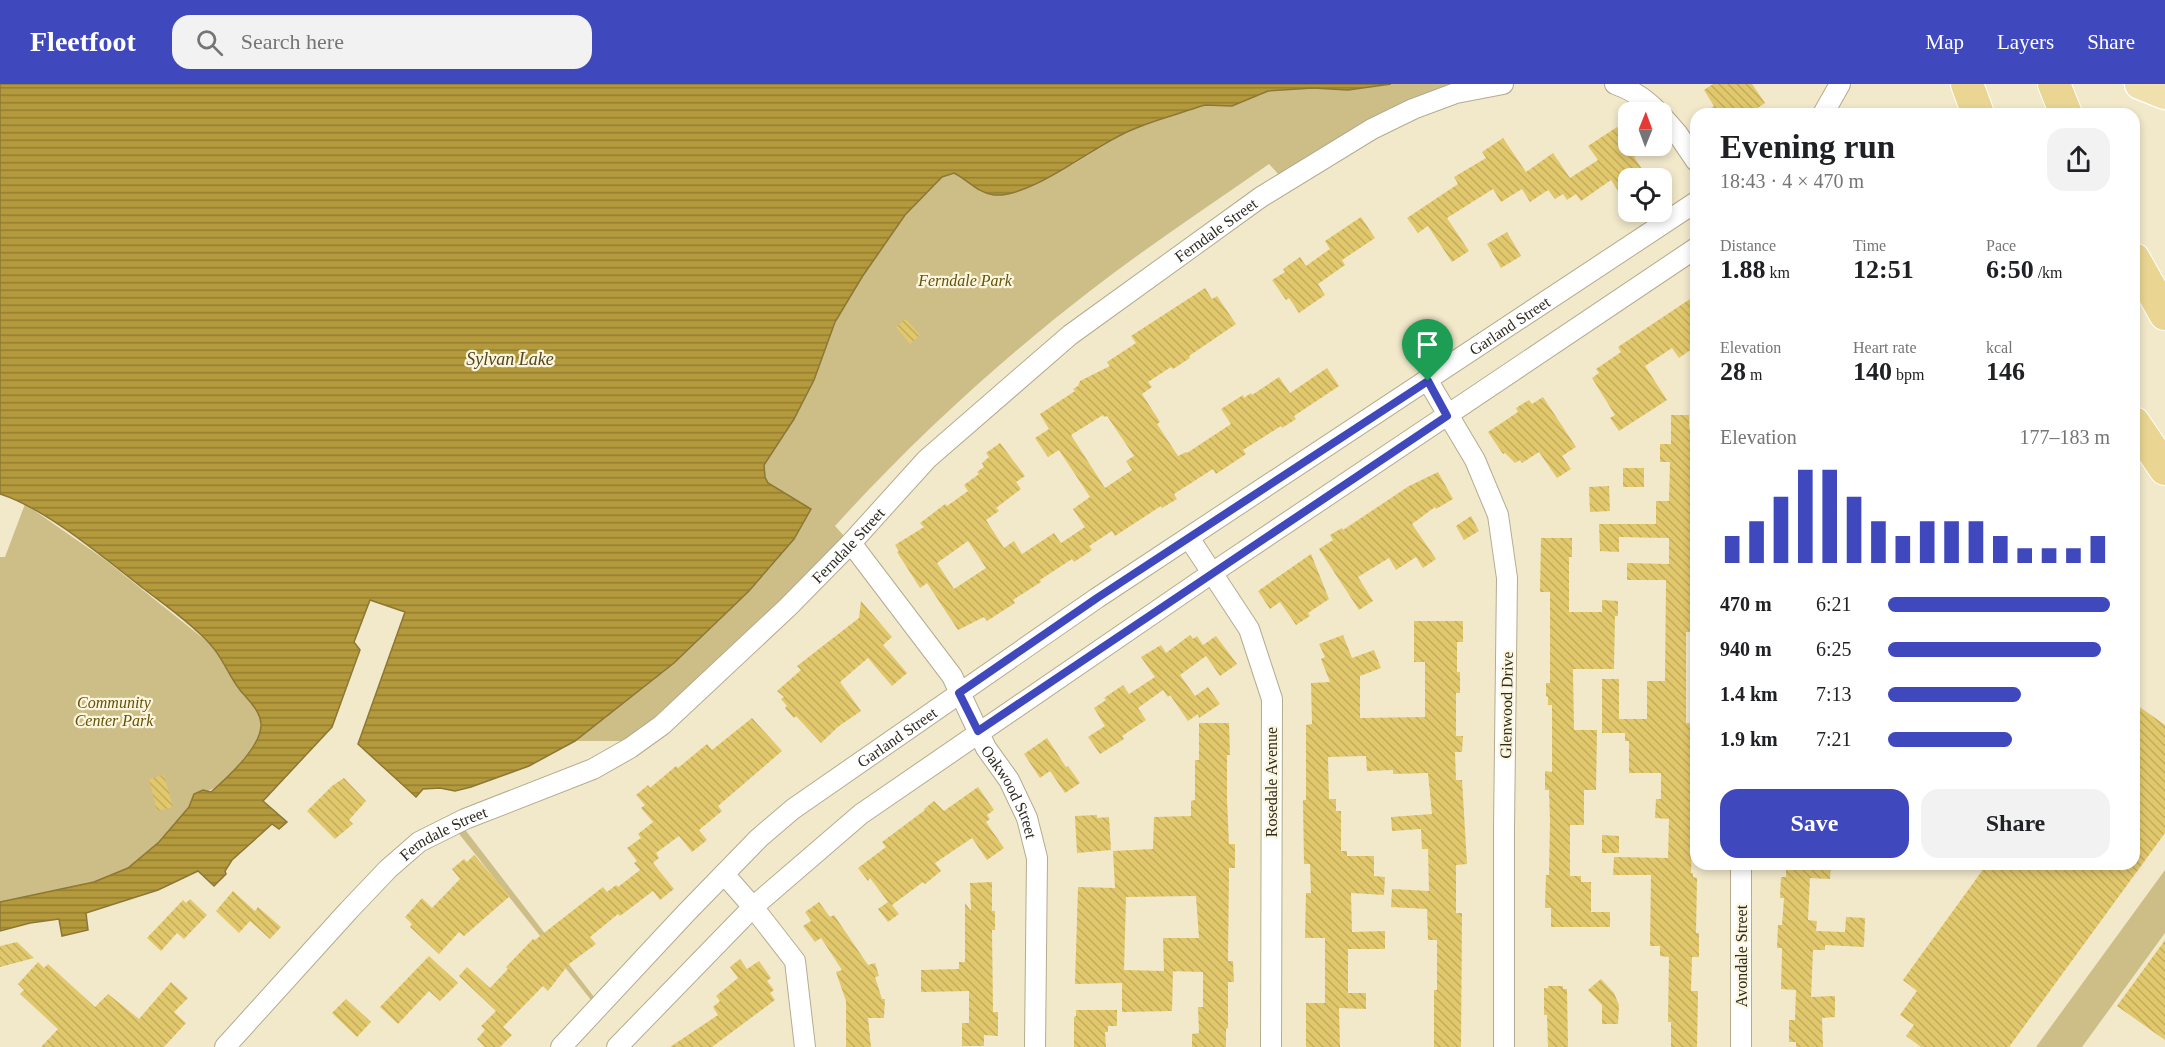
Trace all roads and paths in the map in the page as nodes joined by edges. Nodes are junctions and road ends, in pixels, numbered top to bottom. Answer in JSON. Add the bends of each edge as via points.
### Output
{"nodes":[{"id":1,"x":1503,"y":84,"type":"edge"},
{"id":2,"x":1615,"y":84,"type":"edge"},
{"id":3,"x":1840,"y":84,"type":"edge"},
{"id":4,"x":1967,"y":84,"type":"edge"},
{"id":5,"x":2054,"y":84,"type":"edge"},
{"id":6,"x":2140,"y":84,"type":"edge"},
{"id":7,"x":2165,"y":94,"type":"edge"},
{"id":8,"x":1648,"y":102,"type":"edge"},
{"id":9,"x":1826,"y":108,"type":"edge"},
{"id":10,"x":1975,"y":108,"type":"edge"},
{"id":11,"x":2064,"y":108,"type":"edge"},
{"id":12,"x":1672,"y":127,"type":"edge"},
{"id":13,"x":1690,"y":152,"type":"edge"},
{"id":14,"x":1690,"y":206,"type":"edge"},
{"id":15,"x":1690,"y":252,"type":"edge"},
{"id":16,"x":2140,"y":270,"type":"edge"},
{"id":17,"x":2165,"y":314,"type":"edge"},
{"id":18,"x":1428,"y":381,"type":"junction"},
{"id":19,"x":1447,"y":416,"type":"junction"},
{"id":20,"x":2140,"y":432,"type":"edge"},
{"id":21,"x":2165,"y":469,"type":"edge"},
{"id":22,"x":1189,"y":538,"type":"junction"},
{"id":23,"x":852,"y":543,"type":"junction"},
{"id":24,"x":1212,"y":573,"type":"junction"},
{"id":25,"x":959,"y":693,"type":"junction"},
{"id":26,"x":978,"y":731,"type":"junction"},
{"id":27,"x":1741,"y":870,"type":"edge"},
{"id":28,"x":724,"y":874,"type":"junction"},
{"id":29,"x":753,"y":907,"type":"junction"},
{"id":30,"x":225,"y":1047,"type":"edge"},
{"id":31,"x":561,"y":1047,"type":"edge"},
{"id":32,"x":617,"y":1047,"type":"edge"},
{"id":33,"x":805,"y":1047,"type":"edge"},
{"id":34,"x":1035,"y":1047,"type":"edge"},
{"id":35,"x":1271,"y":1047,"type":"edge"},
{"id":36,"x":1504,"y":1047,"type":"edge"},
{"id":37,"x":1741,"y":1047,"type":"edge"}],
"edges":[{"from":1,"to":23,"type":"street","name":"Ferndale Street","via":[[1456,93],[1413,109],[1372,129],[1261,197],[1070,335],[934,453]]},
{"from":2,"to":8,"type":"street"},
{"from":3,"to":9,"type":"street"},
{"from":4,"to":10,"type":"highway"},
{"from":5,"to":11,"type":"highway"},
{"from":6,"to":7,"type":"main road"},
{"from":12,"to":13,"type":"street"},
{"from":14,"to":18,"type":"street","name":"Garland Street"},
{"from":15,"to":19,"type":"street"},
{"from":16,"to":17,"type":"highway"},
{"from":18,"to":19,"type":"street","name":"Glenwood Drive"},
{"from":18,"to":22,"type":"street","name":"Garland Street"},
{"from":19,"to":24,"type":"street"},
{"from":19,"to":36,"type":"street","name":"Glenwood Drive","via":[[1475,460],[1498,515],[1507,578]]},
{"from":20,"to":21,"type":"highway"},
{"from":22,"to":24,"type":"street","name":"Rosedale Avenue"},
{"from":22,"to":25,"type":"street","name":"Garland Street"},
{"from":23,"to":25,"type":"street","name":"Oakwood Street","via":[[952,676]]},
{"from":23,"to":30,"type":"street","name":"Ferndale Street","via":[[662,724],[630,748],[593,769],[465,819],[419,842],[349,910]]},
{"from":24,"to":26,"type":"street"},
{"from":24,"to":35,"type":"street","name":"Rosedale Avenue","via":[[1249,629],[1272,699]]},
{"from":25,"to":26,"type":"street","name":"Oakwood Street"},
{"from":25,"to":28,"type":"street","name":"Garland Street","via":[[793,809]]},
{"from":26,"to":29,"type":"street","via":[[861,813]]},
{"from":26,"to":34,"type":"street","name":"Oakwood Street","via":[[1027,818],[1037,858]]},
{"from":27,"to":37,"type":"street","name":"Avondale Street"},
{"from":28,"to":29,"type":"street"},
{"from":28,"to":31,"type":"street","name":"Garland Street"},
{"from":29,"to":32,"type":"street"},
{"from":29,"to":33,"type":"street","via":[[795,961]]}]}
